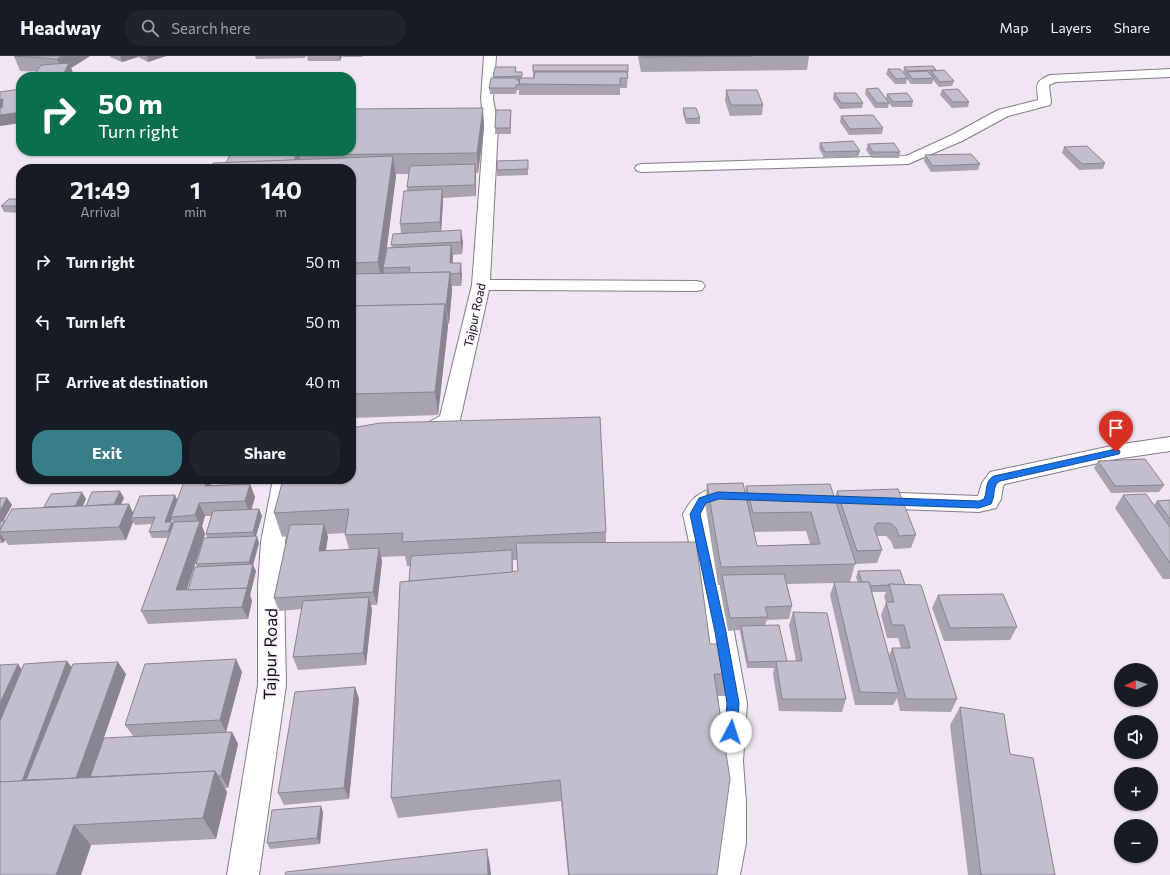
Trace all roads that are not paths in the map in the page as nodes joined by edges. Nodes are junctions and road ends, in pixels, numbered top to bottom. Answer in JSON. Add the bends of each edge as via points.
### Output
{"nodes":[{"id":1,"x":490,"y":56,"type":"edge"},
{"id":2,"x":1170,"y":73,"type":"edge"},
{"id":3,"x":642,"y":168,"type":"dead end"},
{"id":4,"x":481,"y":285,"type":"junction"},
{"id":5,"x":696,"y":286,"type":"dead end"},
{"id":6,"x":406,"y":438,"type":"edge"},
{"id":7,"x":1170,"y":444,"type":"edge"},
{"id":8,"x":283,"y":484,"type":"edge"},
{"id":9,"x":758,"y":496,"type":"edge"},
{"id":10,"x":853,"y":499,"type":"edge"},
{"id":11,"x":243,"y":875,"type":"edge"},
{"id":12,"x":724,"y":875,"type":"edge"}],
"edges":[{"from":1,"to":4,"type":"street","name":"Tajpur Road","via":[[487,99],[491,126]]},
{"from":2,"to":3,"type":"street","via":[[1054,78],[1043,83],[1045,102],[1003,113],[957,138],[908,160]]},
{"from":4,"to":5,"type":"street"},
{"from":4,"to":6,"type":"street","name":"Tajpur Road","via":[[450,420],[422,436]]},
{"from":7,"to":10,"type":"street","via":[[1116,452],[998,478],[993,481],[990,488],[988,502],[979,504]]},
{"from":8,"to":11,"type":"street","name":"Tajpur Road","via":[[273,542],[272,685]]},
{"from":9,"to":12,"type":"street","via":[[718,495],[703,501],[695,514],[721,632],[733,703],[728,761],[730,843]]}]}
